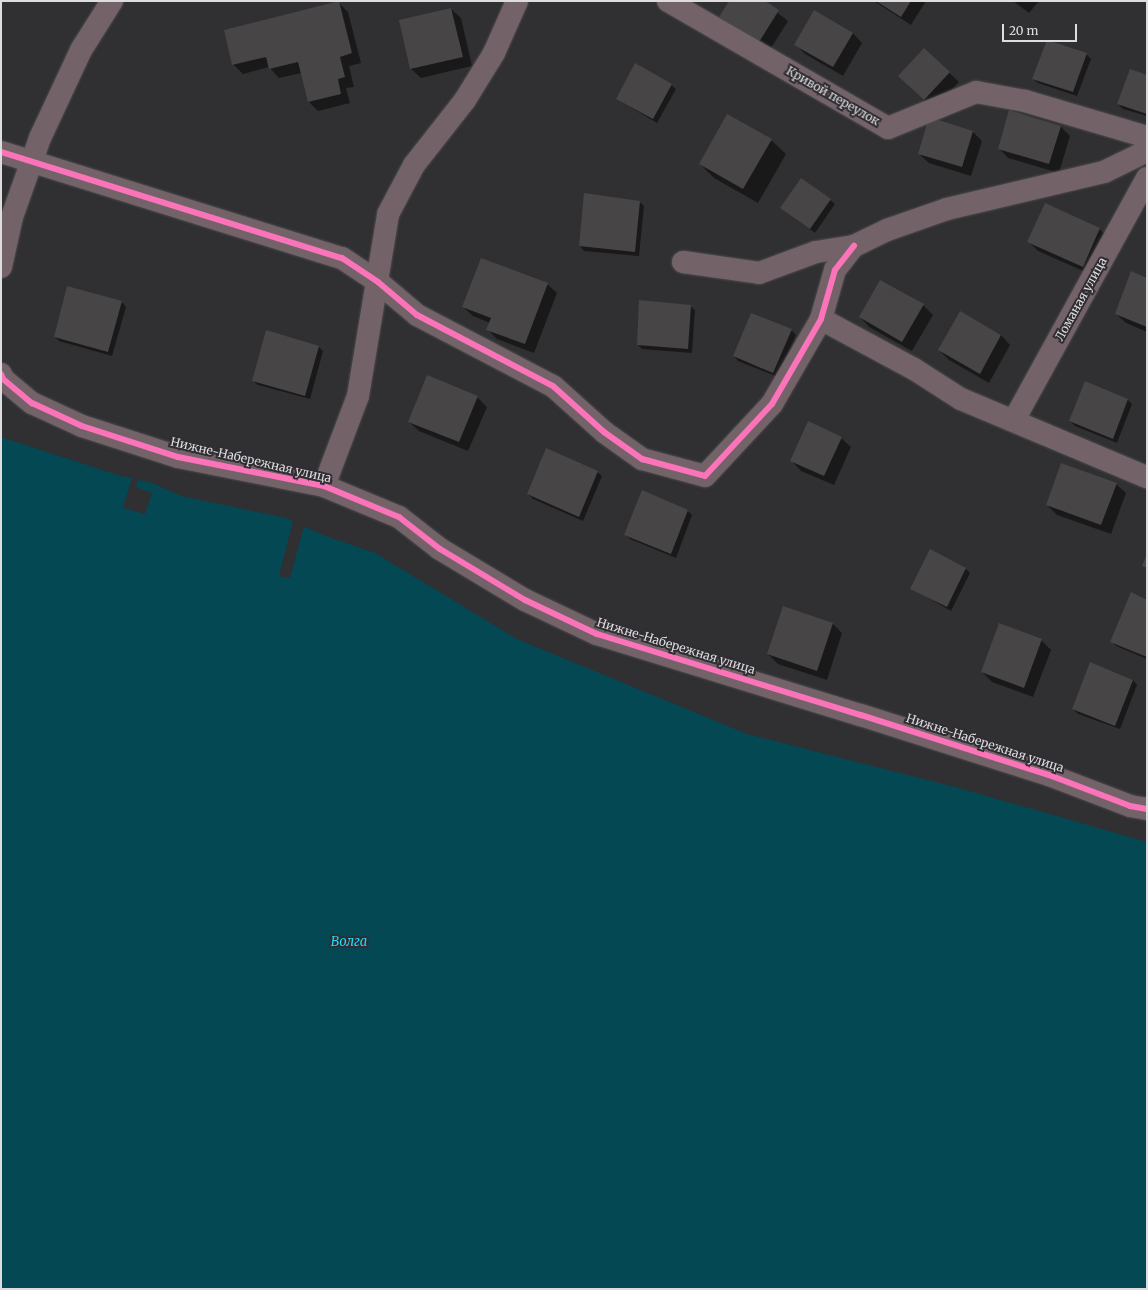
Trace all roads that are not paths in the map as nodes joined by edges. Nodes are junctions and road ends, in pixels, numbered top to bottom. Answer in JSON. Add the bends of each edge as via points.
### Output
{"nodes":[{"id":1,"x":112,"y":1,"type":"edge"},
{"id":2,"x":517,"y":1,"type":"edge"},
{"id":3,"x":668,"y":1,"type":"edge"},
{"id":4,"x":1147,"y":137,"type":"edge"},
{"id":5,"x":1147,"y":151,"type":"edge"},
{"id":6,"x":1,"y":152,"type":"edge"},
{"id":7,"x":32,"y":162,"type":"junction"},
{"id":8,"x":1147,"y":178,"type":"edge"},
{"id":9,"x":854,"y":246,"type":"junction"},
{"id":10,"x":683,"y":262,"type":"dead end"},
{"id":11,"x":1,"y":267,"type":"edge"},
{"id":12,"x":378,"y":282,"type":"junction"},
{"id":13,"x":821,"y":319,"type":"junction"},
{"id":14,"x":1,"y":374,"type":"edge"},
{"id":15,"x":1014,"y":420,"type":"junction"},
{"id":16,"x":1147,"y":477,"type":"edge"},
{"id":17,"x":324,"y":486,"type":"junction"},
{"id":18,"x":1147,"y":809,"type":"edge"}],
"edges":[{"from":1,"to":7,"type":"street","via":[[81,50]]},
{"from":2,"to":12,"type":"street","via":[[494,53],[465,100],[414,165],[388,214]]},
{"from":3,"to":4,"type":"street","name":"Кривой переулок","via":[[888,128],[976,92],[1025,101]]},
{"from":5,"to":9,"type":"street","via":[[1104,172],[947,209],[887,230]]},
{"from":6,"to":7,"type":"street"},
{"from":7,"to":11,"type":"street","via":[[12,217]]},
{"from":7,"to":12,"type":"street","via":[[342,258]]},
{"from":8,"to":15,"type":"street","name":"Ломаная улица"},
{"from":9,"to":10,"type":"street","via":[[816,252],[759,273]]},
{"from":9,"to":13,"type":"street","via":[[835,270]]},
{"from":12,"to":13,"type":"street","via":[[417,315],[553,386],[604,432],[642,459],[705,476],[772,404]]},
{"from":12,"to":17,"type":"street","via":[[358,396]]},
{"from":13,"to":15,"type":"street","via":[[914,369],[961,399]]},
{"from":14,"to":17,"type":"street","name":"Нижне-Набережная улица","via":[[3,379],[32,404],[82,426],[178,457]]},
{"from":15,"to":16,"type":"street"},
{"from":17,"to":18,"type":"street","name":"Нижне-Набережная улица","via":[[399,517],[440,549],[519,596],[597,634],[1049,774],[1130,806]]}]}
